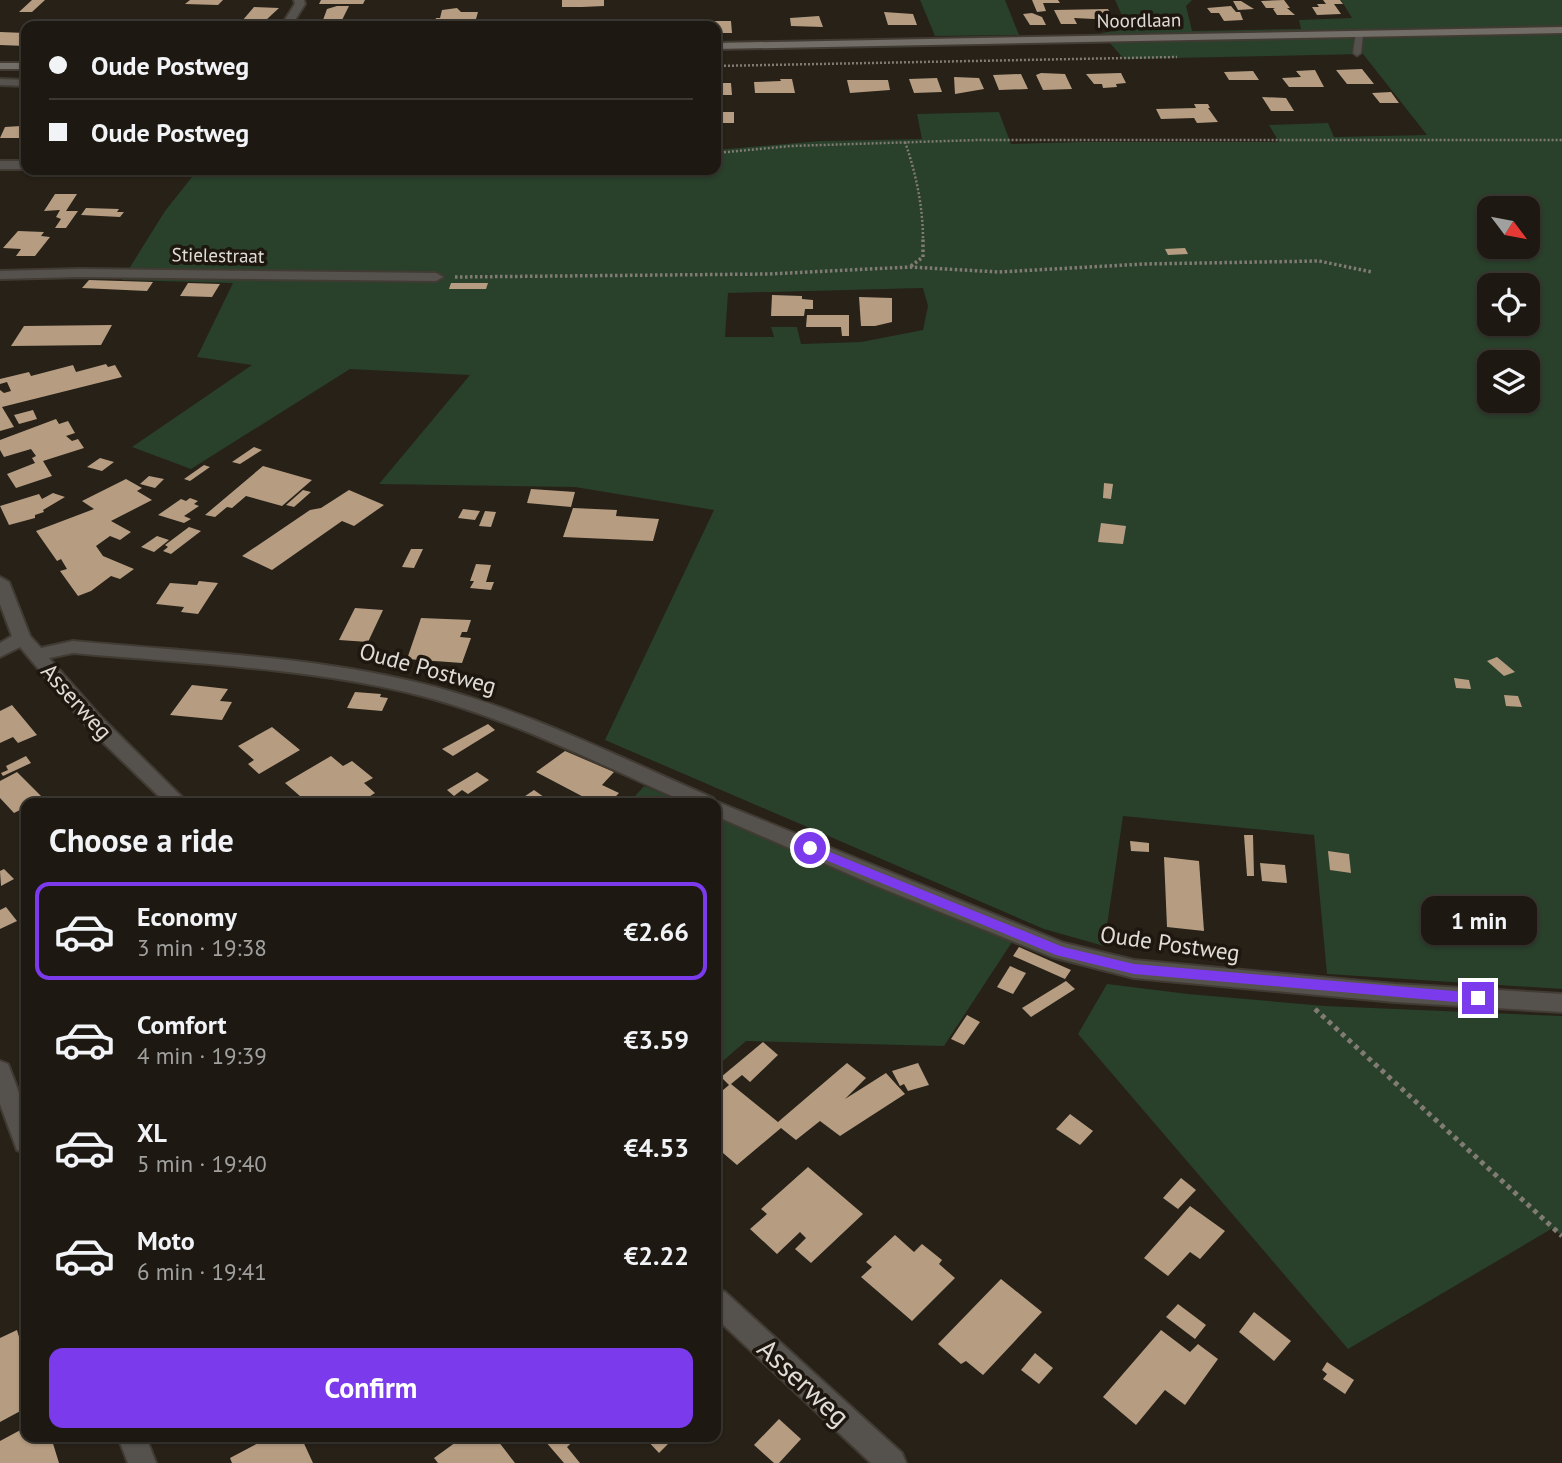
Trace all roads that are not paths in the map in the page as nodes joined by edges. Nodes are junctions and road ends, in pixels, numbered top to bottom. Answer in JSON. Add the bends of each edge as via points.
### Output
{"nodes":[{"id":1,"x":299,"y":0,"type":"edge"},
{"id":2,"x":289,"y":21,"type":"edge"},
{"id":3,"x":1562,"y":30,"type":"edge"},
{"id":4,"x":1359,"y":34,"type":"junction"},
{"id":5,"x":721,"y":47,"type":"edge"},
{"id":6,"x":1357,"y":53,"type":"dead end"},
{"id":7,"x":0,"y":66,"type":"edge"},
{"id":8,"x":21,"y":66,"type":"edge"},
{"id":9,"x":0,"y":73,"type":"edge"},
{"id":10,"x":21,"y":74,"type":"edge"},
{"id":11,"x":0,"y":82,"type":"edge"},
{"id":12,"x":21,"y":83,"type":"edge"},
{"id":13,"x":0,"y":165,"type":"edge"},
{"id":14,"x":21,"y":165,"type":"edge"},
{"id":15,"x":0,"y":275,"type":"edge"},
{"id":16,"x":436,"y":277,"type":"road end"},
{"id":17,"x":0,"y":582,"type":"edge"},
{"id":18,"x":22,"y":638,"type":"junction"},
{"id":19,"x":0,"y":651,"type":"edge"},
{"id":20,"x":36,"y":655,"type":"junction"},
{"id":21,"x":173,"y":798,"type":"edge"},
{"id":22,"x":694,"y":798,"type":"edge"},
{"id":23,"x":721,"y":810,"type":"edge"},
{"id":24,"x":1562,"y":1003,"type":"edge"},
{"id":25,"x":0,"y":1071,"type":"edge"},
{"id":26,"x":21,"y":1129,"type":"edge"},
{"id":27,"x":721,"y":1306,"type":"edge"},
{"id":28,"x":134,"y":1442,"type":"edge"},
{"id":29,"x":142,"y":1463,"type":"edge"},
{"id":30,"x":892,"y":1463,"type":"edge"}],
"edges":[{"from":1,"to":2,"type":"street"},
{"from":3,"to":4,"type":"main road","name":"Noordlaan"},
{"from":4,"to":5,"type":"main road","name":"Noordlaan"},
{"from":4,"to":6,"type":"lane"},
{"from":7,"to":8,"type":"main road"},
{"from":9,"to":10,"type":"main road"},
{"from":11,"to":12,"type":"street"},
{"from":13,"to":14,"type":"street"},
{"from":15,"to":16,"type":"street","name":"Stielestraat"},
{"from":17,"to":18,"type":"street","name":"Asserweg"},
{"from":18,"to":19,"type":"street"},
{"from":18,"to":20,"type":"street","name":"Asserweg"},
{"from":20,"to":21,"type":"street","name":"Asserweg","via":[[95,723]]},
{"from":20,"to":22,"type":"street","name":"Oude Postweg","via":[[74,647],[347,673],[412,687],[510,718]]},
{"from":23,"to":24,"type":"street","name":"Oude Postweg","via":[[1060,951],[1134,969]]},
{"from":25,"to":26,"type":"street"},
{"from":27,"to":30,"type":"street","name":"Asserweg"},
{"from":28,"to":29,"type":"street"}]}
